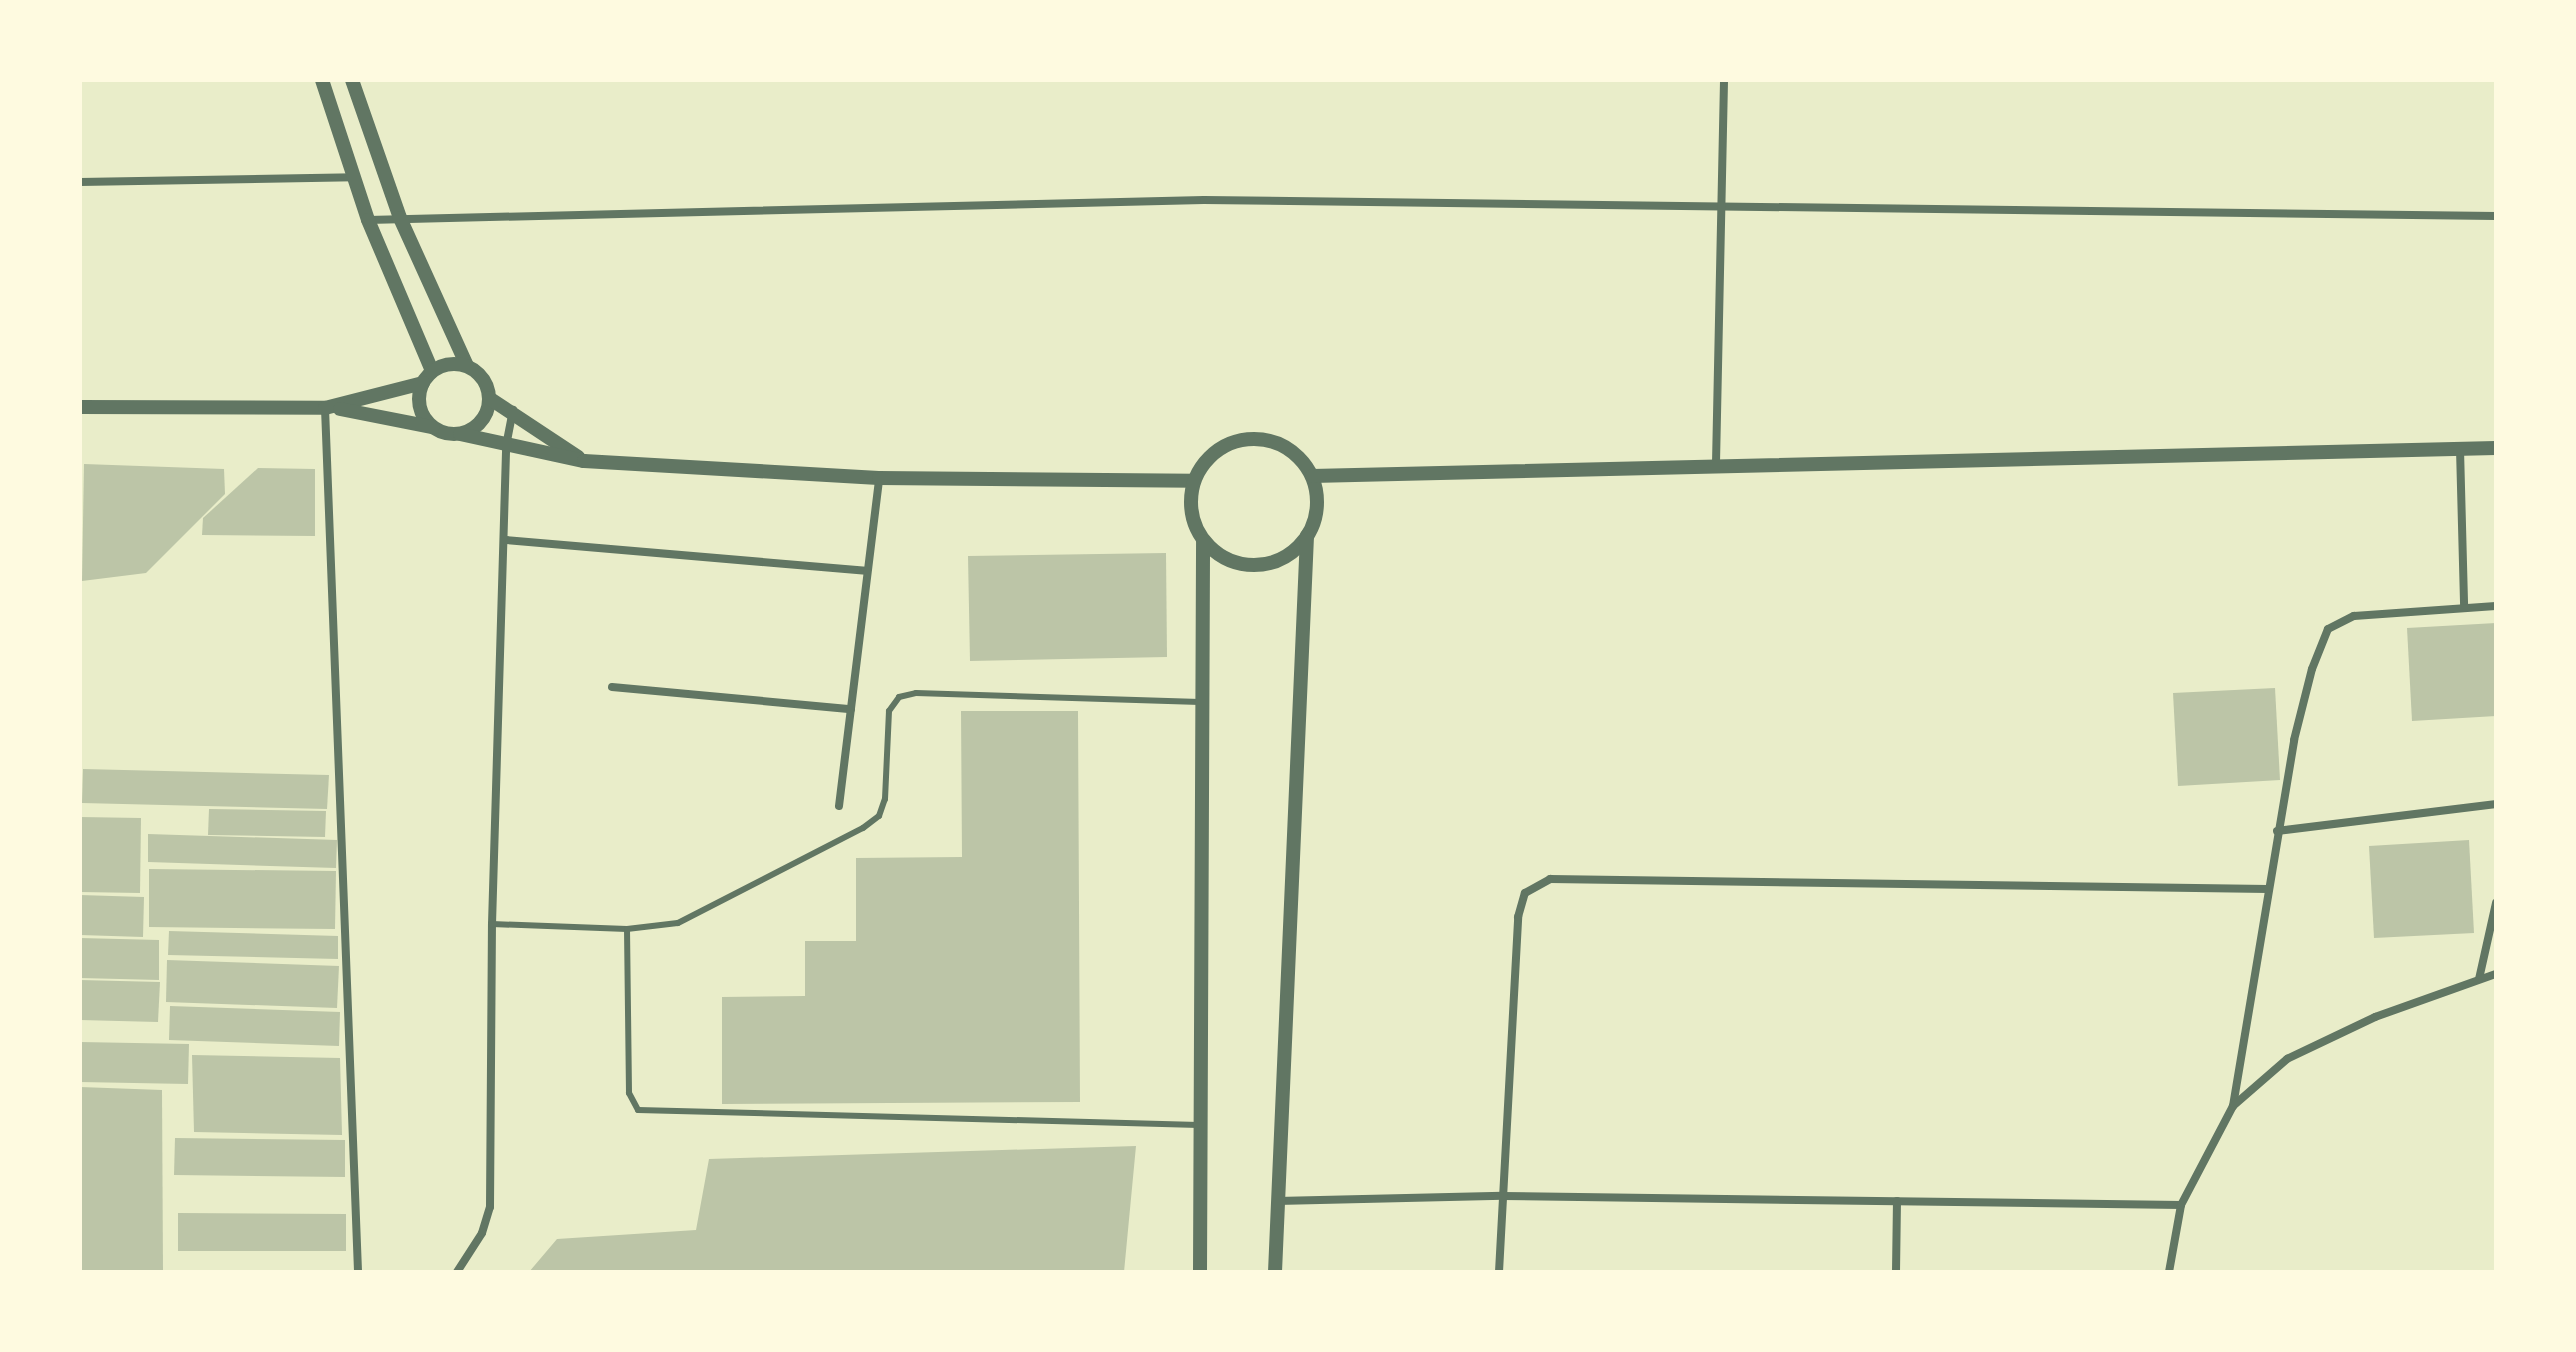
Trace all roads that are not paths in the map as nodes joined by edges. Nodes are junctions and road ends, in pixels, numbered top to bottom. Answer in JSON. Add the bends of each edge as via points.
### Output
{"nodes":[{"id":1,"x":322,"y":80,"type":"edge"},
{"id":2,"x":352,"y":80,"type":"edge"},
{"id":3,"x":1724,"y":80,"type":"edge"},
{"id":4,"x":354,"y":177,"type":"junction"},
{"id":5,"x":80,"y":182,"type":"edge"},
{"id":6,"x":1721,"y":206,"type":"junction"},
{"id":7,"x":2496,"y":216,"type":"edge"},
{"id":8,"x":400,"y":218,"type":"junction"},
{"id":9,"x":368,"y":220,"type":"junction"},
{"id":10,"x":467,"y":366,"type":"junction"},
{"id":11,"x":432,"y":371,"type":"junction"},
{"id":12,"x":423,"y":383,"type":"junction"},
{"id":13,"x":489,"y":398,"type":"junction"},
{"id":14,"x":80,"y":407,"type":"edge"},
{"id":15,"x":330,"y":408,"type":"junction"},
{"id":16,"x":513,"y":410,"type":"junction"},
{"id":17,"x":432,"y":427,"type":"junction"},
{"id":18,"x":460,"y":434,"type":"junction"},
{"id":19,"x":506,"y":446,"type":"junction"},
{"id":20,"x":2496,"y":448,"type":"edge"},
{"id":21,"x":2460,"y":449,"type":"junction"},
{"id":22,"x":584,"y":461,"type":"junction"},
{"id":23,"x":1716,"y":463,"type":"junction"},
{"id":24,"x":1312,"y":476,"type":"junction"},
{"id":25,"x":879,"y":478,"type":"junction"},
{"id":26,"x":1194,"y":481,"type":"junction"},
{"id":27,"x":1307,"y":536,"type":"junction"},
{"id":28,"x":506,"y":540,"type":"junction"},
{"id":29,"x":1203,"y":541,"type":"junction"},
{"id":30,"x":866,"y":571,"type":"junction"},
{"id":31,"x":2464,"y":605,"type":"junction"},
{"id":32,"x":2496,"y":606,"type":"edge"},
{"id":33,"x":612,"y":687,"type":"dead end"},
{"id":34,"x":1204,"y":703,"type":"junction"},
{"id":35,"x":851,"y":709,"type":"junction"},
{"id":36,"x":2496,"y":804,"type":"edge"},
{"id":37,"x":839,"y":806,"type":"dead end"},
{"id":38,"x":2277,"y":831,"type":"junction"},
{"id":39,"x":2268,"y":889,"type":"junction"},
{"id":40,"x":2496,"y":903,"type":"edge"},
{"id":41,"x":492,"y":924,"type":"junction"},
{"id":42,"x":627,"y":929,"type":"junction"},
{"id":43,"x":2496,"y":974,"type":"edge"},
{"id":44,"x":2479,"y":979,"type":"junction"},
{"id":45,"x":2233,"y":1106,"type":"junction"},
{"id":46,"x":1200,"y":1125,"type":"junction"},
{"id":47,"x":1503,"y":1196,"type":"junction"},
{"id":48,"x":1276,"y":1201,"type":"junction"},
{"id":49,"x":1897,"y":1201,"type":"junction"},
{"id":50,"x":2181,"y":1205,"type":"junction"},
{"id":51,"x":358,"y":1272,"type":"edge"},
{"id":52,"x":457,"y":1272,"type":"edge"},
{"id":53,"x":1200,"y":1272,"type":"edge"},
{"id":54,"x":1275,"y":1272,"type":"edge"},
{"id":55,"x":1499,"y":1272,"type":"edge"},
{"id":56,"x":1896,"y":1272,"type":"edge"},
{"id":57,"x":2169,"y":1272,"type":"edge"}],
"edges":[{"from":1,"to":4,"type":"street"},
{"from":2,"to":8,"type":"street"},
{"from":3,"to":6,"type":"street"},
{"from":4,"to":5,"type":"street"},
{"from":4,"to":9,"type":"street"},
{"from":6,"to":7,"type":"street"},
{"from":6,"to":8,"type":"street","via":[[1204,200]]},
{"from":6,"to":23,"type":"street"},
{"from":8,"to":9,"type":"street"},
{"from":8,"to":10,"type":"street"},
{"from":9,"to":11,"type":"street"},
{"from":10,"to":11,"type":"street","via":[[449,364]]},
{"from":10,"to":13,"type":"street","via":[[483,378]]},
{"from":11,"to":12,"type":"street"},
{"from":12,"to":15,"type":"street"},
{"from":12,"to":17,"type":"street","via":[[419,399]]},
{"from":13,"to":16,"type":"street"},
{"from":13,"to":18,"type":"street","via":[[484,417]]},
{"from":14,"to":15,"type":"street"},
{"from":15,"to":17,"type":"street"},
{"from":15,"to":51,"type":"street"},
{"from":16,"to":19,"type":"street"},
{"from":16,"to":22,"type":"street"},
{"from":17,"to":18,"type":"street"},
{"from":18,"to":19,"type":"street"},
{"from":19,"to":22,"type":"street"},
{"from":19,"to":28,"type":"street"},
{"from":20,"to":21,"type":"street"},
{"from":21,"to":23,"type":"street"},
{"from":21,"to":31,"type":"street"},
{"from":22,"to":25,"type":"street"},
{"from":23,"to":24,"type":"street"},
{"from":24,"to":26,"type":"street","via":[[1282,445],[1251,439],[1220,448]]},
{"from":24,"to":27,"type":"street","via":[[1316,518]]},
{"from":25,"to":26,"type":"street"},
{"from":25,"to":30,"type":"street"},
{"from":26,"to":29,"type":"street","via":[[1190,502]]},
{"from":27,"to":29,"type":"street","via":[[1276,562],[1256,566],[1236,564]]},
{"from":27,"to":48,"type":"street"},
{"from":28,"to":30,"type":"street"},
{"from":28,"to":41,"type":"street"},
{"from":29,"to":34,"type":"street"},
{"from":30,"to":35,"type":"street"},
{"from":31,"to":32,"type":"street"},
{"from":31,"to":38,"type":"street","via":[[2354,616],[2328,629],[2312,669]]},
{"from":33,"to":35,"type":"street"},
{"from":34,"to":42,"type":"lane","via":[[899,697],[889,711],[887,777],[879,816],[678,923]]},
{"from":34,"to":46,"type":"street"},
{"from":35,"to":37,"type":"street"},
{"from":36,"to":38,"type":"street"},
{"from":38,"to":39,"type":"street"},
{"from":39,"to":45,"type":"street"},
{"from":39,"to":47,"type":"street","via":[[1550,879],[1525,893],[1518,917]]},
{"from":40,"to":44,"type":"street"},
{"from":41,"to":42,"type":"lane"},
{"from":41,"to":52,"type":"street","via":[[490,1207],[482,1233]]},
{"from":42,"to":46,"type":"lane","via":[[629,1093],[638,1110]]},
{"from":43,"to":44,"type":"street"},
{"from":44,"to":45,"type":"street","via":[[2375,1017],[2287,1059]]},
{"from":45,"to":50,"type":"street"},
{"from":46,"to":53,"type":"street"},
{"from":47,"to":48,"type":"street"},
{"from":47,"to":49,"type":"street"},
{"from":47,"to":55,"type":"street"},
{"from":48,"to":54,"type":"street"},
{"from":49,"to":50,"type":"street"},
{"from":49,"to":56,"type":"street"},
{"from":50,"to":57,"type":"street"}]}
